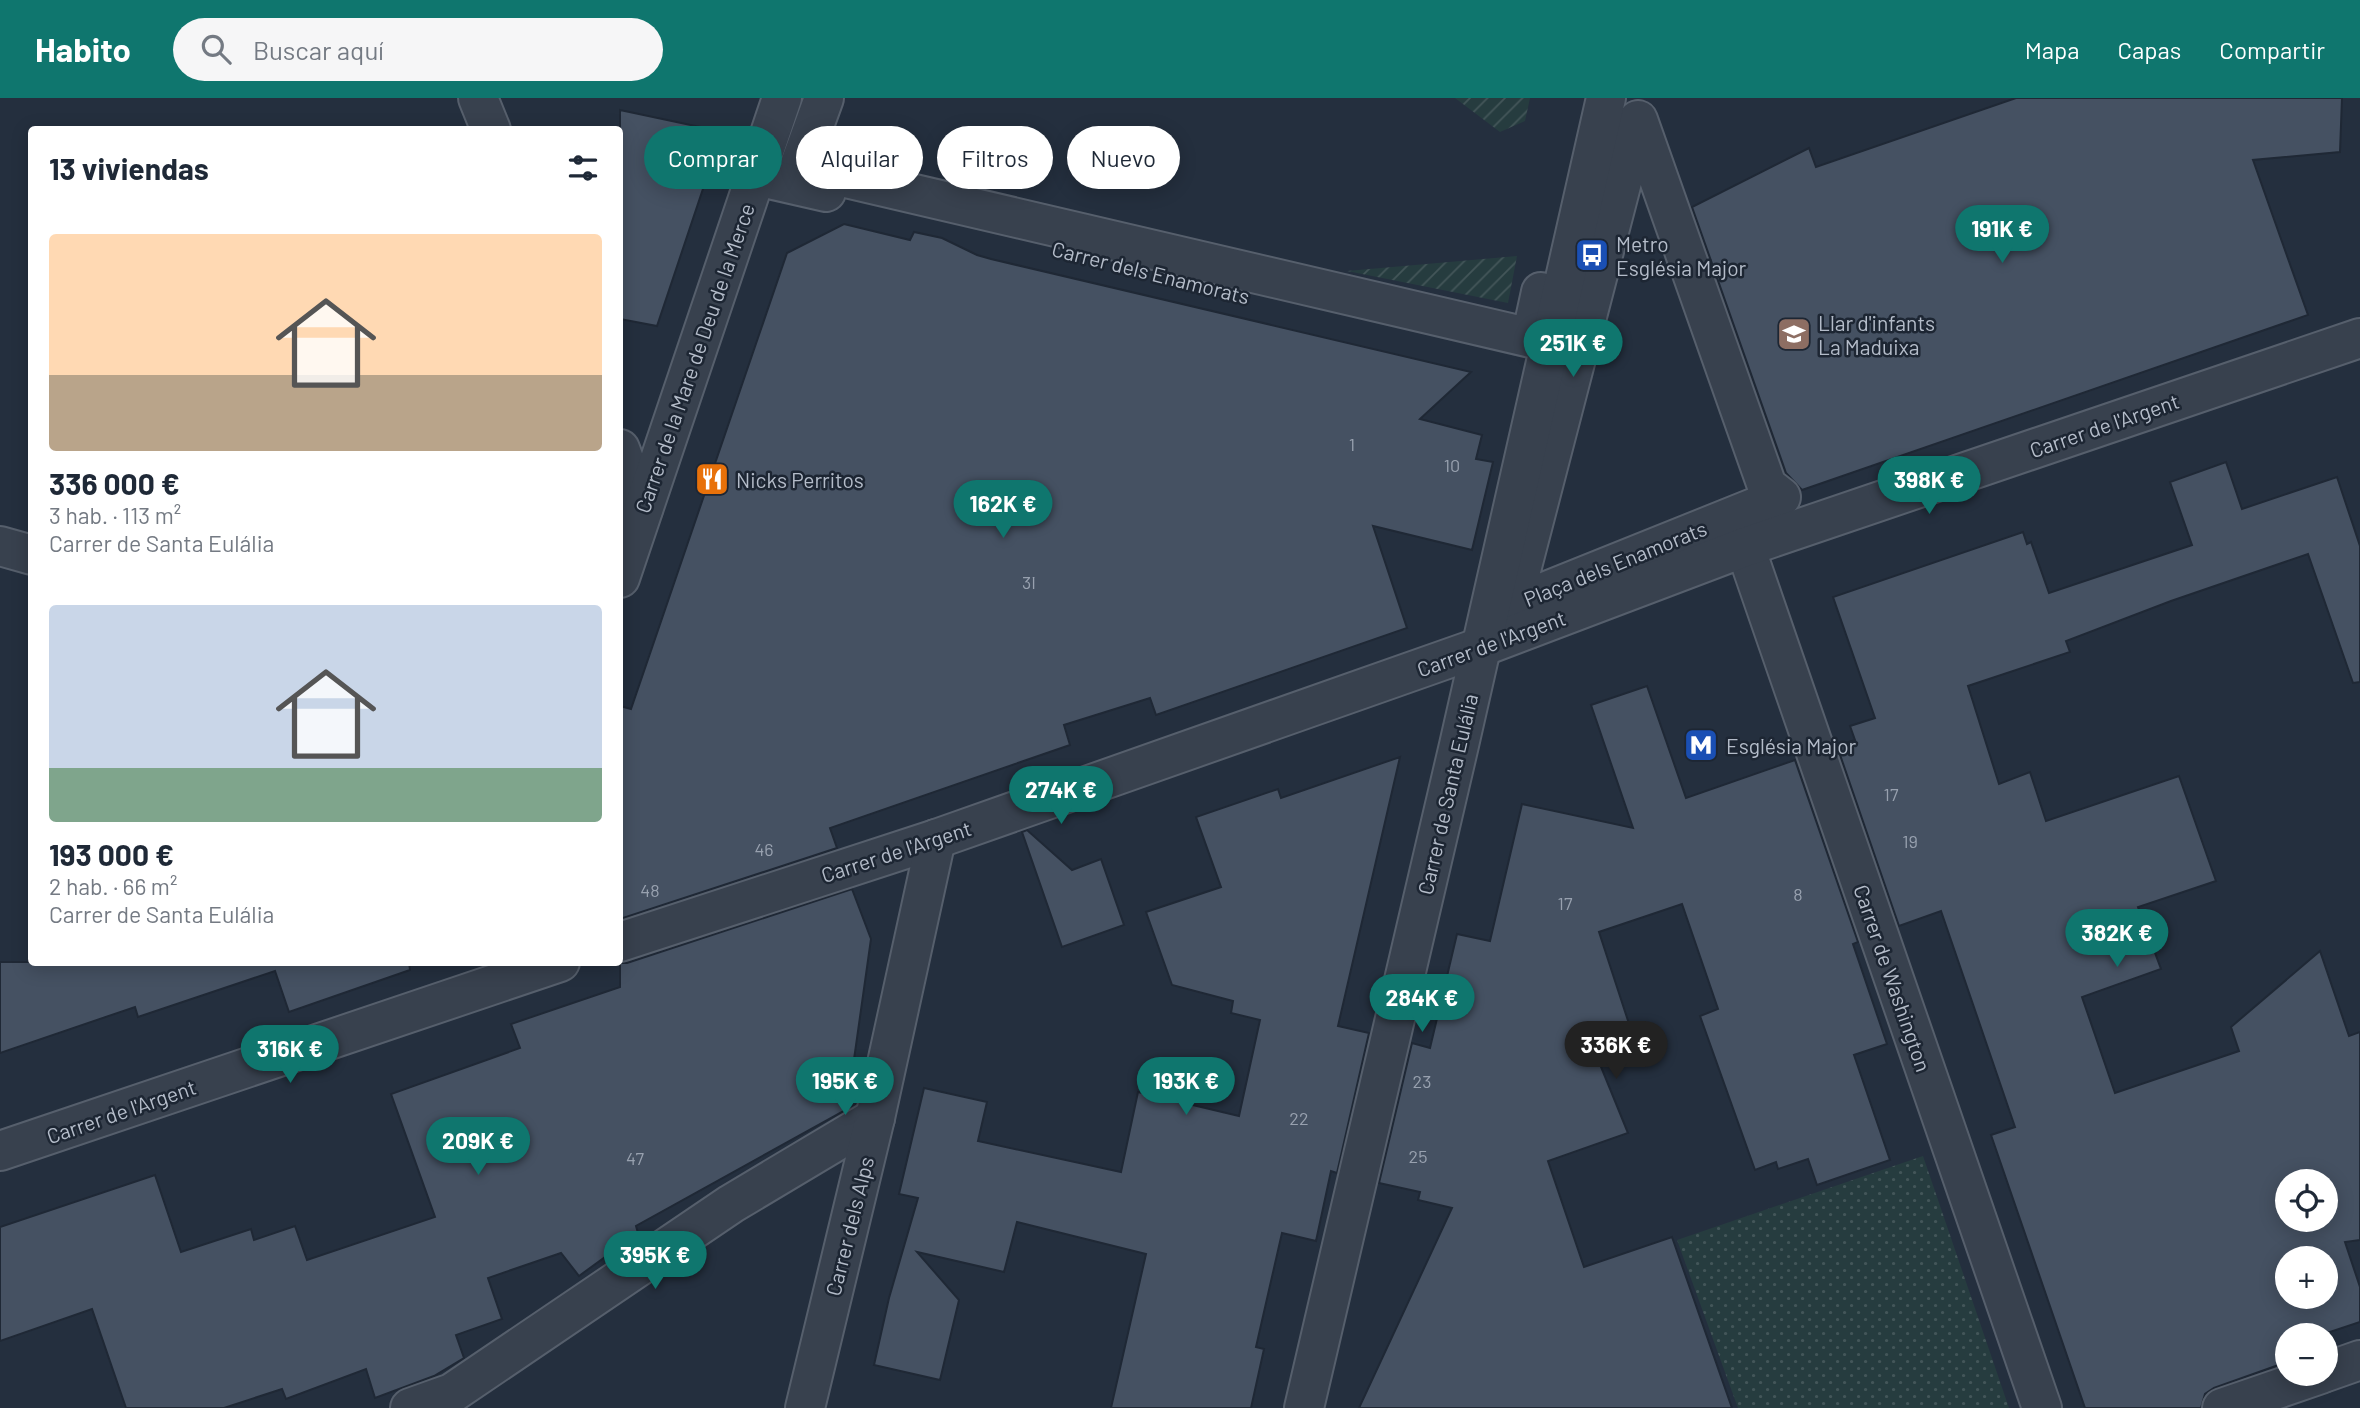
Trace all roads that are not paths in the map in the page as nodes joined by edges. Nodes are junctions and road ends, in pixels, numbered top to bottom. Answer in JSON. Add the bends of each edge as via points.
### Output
{"nodes":[{"id":1,"x":478,"y":98,"type":"edge"},
{"id":2,"x":782,"y":98,"type":"edge"},
{"id":3,"x":824,"y":98,"type":"edge"},
{"id":4,"x":1583,"y":98,"type":"edge"},
{"id":5,"x":1606,"y":98,"type":"edge"},
{"id":6,"x":489,"y":126,"type":"edge"},
{"id":7,"x":773,"y":126,"type":"edge"},
{"id":8,"x":782,"y":182,"type":"edge"},
{"id":9,"x":752,"y":189,"type":"edge"},
{"id":10,"x":2360,"y":338,"type":"edge"},
{"id":11,"x":1545,"y":368,"type":"junction"},
{"id":12,"x":623,"y":457,"type":"edge"},
{"id":13,"x":1781,"y":497,"type":"joint"},
{"id":14,"x":643,"y":509,"type":"junction"},
{"id":15,"x":0,"y":546,"type":"edge"},
{"id":16,"x":1745,"y":547,"type":"junction"},
{"id":17,"x":28,"y":554,"type":"edge"},
{"id":18,"x":623,"y":569,"type":"edge"},
{"id":19,"x":1481,"y":648,"type":"junction"},
{"id":20,"x":936,"y":839,"type":"junction"},
{"id":21,"x":623,"y":941,"type":"edge"},
{"id":22,"x":539,"y":966,"type":"edge"},
{"id":23,"x":508,"y":972,"type":"edge"},
{"id":24,"x":875,"y":1118,"type":"junction"},
{"id":25,"x":0,"y":1151,"type":"edge"},
{"id":26,"x":2360,"y":1360,"type":"edge"},
{"id":27,"x":2338,"y":1368,"type":"edge"},
{"id":28,"x":2286,"y":1386,"type":"edge"},
{"id":29,"x":410,"y":1408,"type":"edge"},
{"id":30,"x":805,"y":1408,"type":"edge"},
{"id":31,"x":1304,"y":1408,"type":"edge"},
{"id":32,"x":2042,"y":1408,"type":"edge"},
{"id":33,"x":2222,"y":1408,"type":"edge"}],
"edges":[{"from":1,"to":6,"type":"street"},
{"from":2,"to":7,"type":"street","name":"Carrer de la Mare de Deu de la Merce"},
{"from":3,"to":4,"type":"street","via":[[799,167],[1531,338]]},
{"from":5,"to":11,"type":"street","name":"Carrer de Santa Eulália"},
{"from":8,"to":11,"type":"street","name":"Carrer dels Enamorats"},
{"from":9,"to":14,"type":"street","name":"Carrer de la Mare de Deu de la Merce"},
{"from":10,"to":16,"type":"street","name":"Carrer de l'Argent"},
{"from":11,"to":19,"type":"street","name":"Carrer de Santa Eulália"},
{"from":12,"to":14,"type":"street"},
{"from":13,"to":13,"type":"street","name":"Plaça dels Enamorats","via":[[1512,605],[1638,120],[1767,486]]},
{"from":14,"to":18,"type":"street","name":"Carrer de la Mare de Deu de la Merce"},
{"from":15,"to":17,"type":"street"},
{"from":16,"to":19,"type":"street","name":"Carrer de l'Argent"},
{"from":16,"to":32,"type":"street","name":"Carrer de Washington"},
{"from":19,"to":20,"type":"street","name":"Carrer de l'Argent"},
{"from":19,"to":31,"type":"street","name":"Carrer de Santa Eulália"},
{"from":20,"to":21,"type":"street","name":"Carrer de l'Argent"},
{"from":20,"to":24,"type":"street","name":"Carrer dels Alps"},
{"from":22,"to":23,"type":"street","name":"Carrer de l'Argent"},
{"from":23,"to":25,"type":"street","name":"Carrer de l'Argent"},
{"from":24,"to":29,"type":"street","via":[[731,1204],[452,1393]]},
{"from":24,"to":30,"type":"street","name":"Carrer dels Alps"},
{"from":26,"to":27,"type":"street"},
{"from":28,"to":33,"type":"street"}]}
